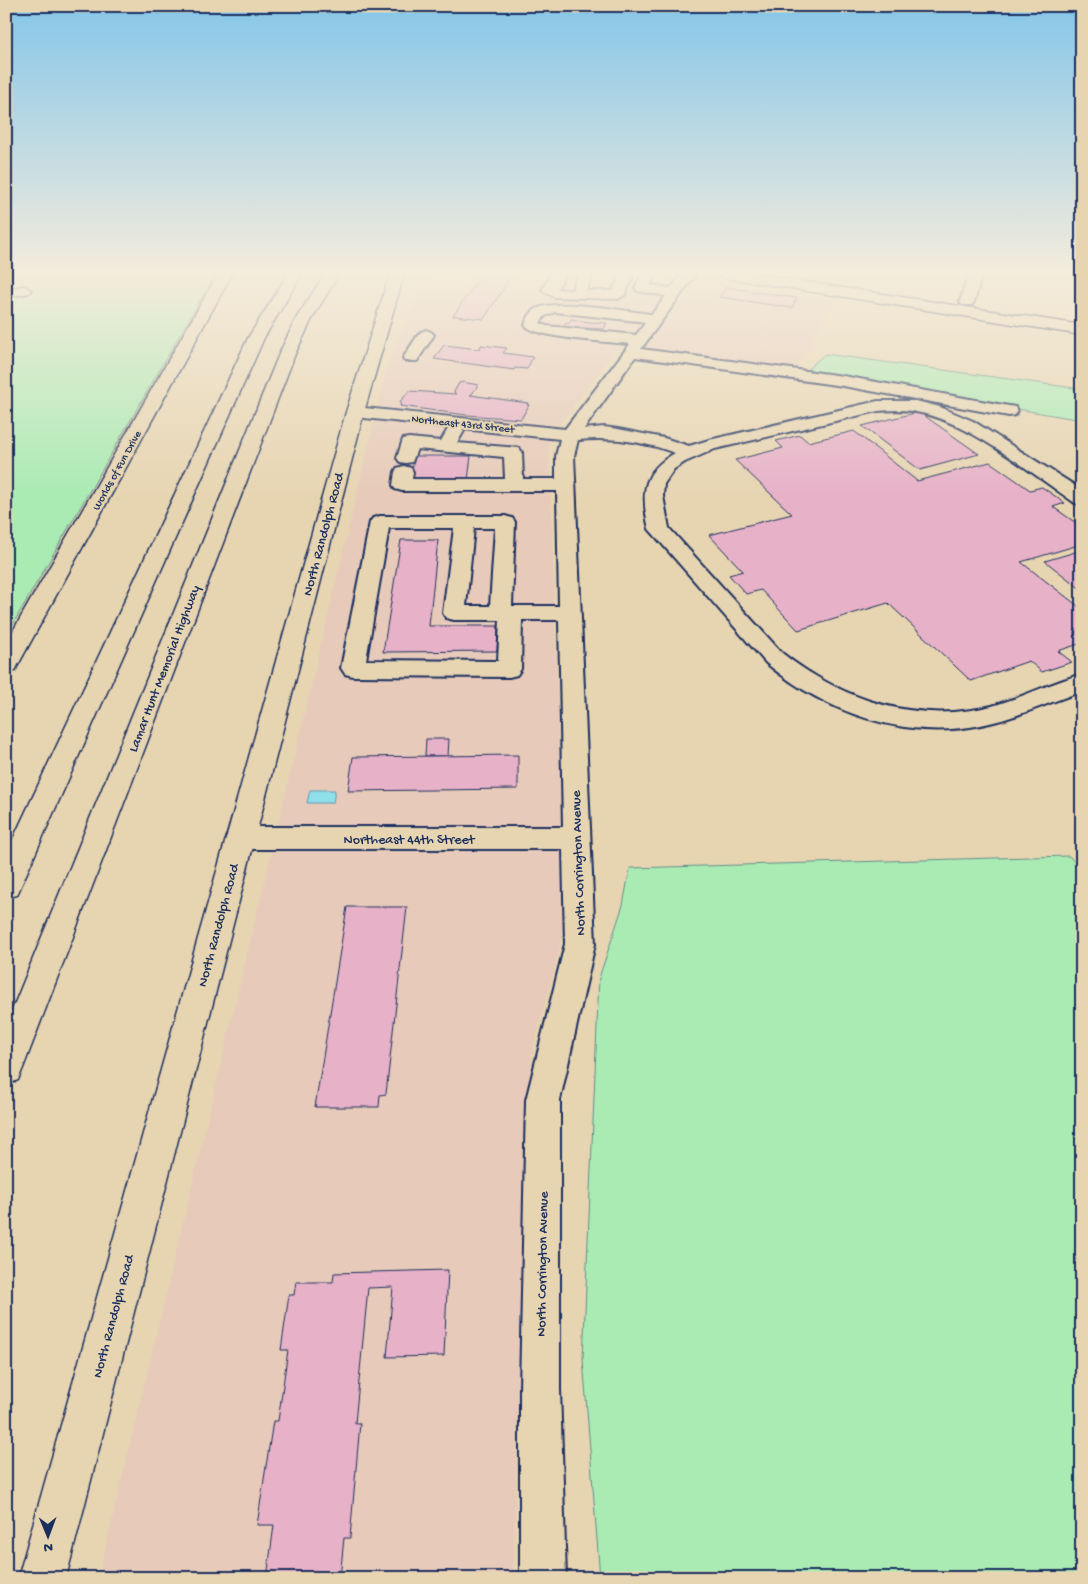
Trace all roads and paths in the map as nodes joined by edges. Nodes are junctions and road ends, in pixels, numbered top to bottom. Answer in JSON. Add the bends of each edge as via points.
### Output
{"nodes":[{"id":1,"x":185,"y":348,"type":"edge"},
{"id":2,"x":251,"y":348,"type":"edge"},
{"id":3,"x":290,"y":348,"type":"edge"},
{"id":4,"x":375,"y":348,"type":"edge"},
{"id":5,"x":418,"y":348,"type":"edge"},
{"id":6,"x":634,"y":348,"type":"edge"},
{"id":7,"x":646,"y":348,"type":"edge"},
{"id":8,"x":411,"y":358,"type":"dead end"},
{"id":9,"x":1009,"y":411,"type":"dead end"},
{"id":10,"x":355,"y":412,"type":"junction"},
{"id":11,"x":459,"y":423,"type":"junction"},
{"id":12,"x":570,"y":435,"type":"junction"},
{"id":13,"x":446,"y":447,"type":"junction"},
{"id":14,"x":679,"y":458,"type":"junction"},
{"id":15,"x":514,"y":485,"type":"junction"},
{"id":16,"x":566,"y":485,"type":"junction"},
{"id":17,"x":1082,"y":499,"type":"edge"},
{"id":18,"x":465,"y":522,"type":"junction"},
{"id":19,"x":506,"y":613,"type":"junction"},
{"id":20,"x":569,"y":613,"type":"junction"},
{"id":21,"x":6,"y":665,"type":"edge"},
{"id":22,"x":1082,"y":682,"type":"edge"},
{"id":23,"x":240,"y":838,"type":"junction"},
{"id":24,"x":577,"y":838,"type":"junction"},
{"id":25,"x":6,"y":886,"type":"edge"},
{"id":26,"x":6,"y":1068,"type":"edge"},
{"id":27,"x":42,"y":1578,"type":"edge"},
{"id":28,"x":543,"y":1578,"type":"edge"}],
"edges":[{"from":1,"to":21,"type":"main road","name":"Worlds of Fun Drive"},
{"from":2,"to":25,"type":"main road"},
{"from":3,"to":26,"type":"main road","name":"Lamar Hunt Memorial Highway"},
{"from":4,"to":10,"type":"main road","name":"North Randolph Road"},
{"from":5,"to":8,"type":"street"},
{"from":6,"to":12,"type":"street","name":"North Corrington Avenue"},
{"from":7,"to":9,"type":"street"},
{"from":10,"to":11,"type":"street","name":"Northeast 43rd Street"},
{"from":10,"to":23,"type":"main road","name":"North Randolph Road"},
{"from":11,"to":12,"type":"street","name":"Northeast 43rd Street"},
{"from":11,"to":13,"type":"street"},
{"from":12,"to":14,"type":"street","via":[[584,446]]},
{"from":12,"to":16,"type":"street","name":"North Corrington Avenue","via":[[565,456]]},
{"from":13,"to":15,"type":"street","via":[[513,452]]},
{"from":13,"to":15,"type":"street","via":[[409,443],[402,485]]},
{"from":14,"to":17,"type":"street","via":[[709,445],[878,406],[906,405],[951,415],[979,429]]},
{"from":14,"to":22,"type":"street","via":[[660,474],[652,490],[652,509],[659,529],[792,675],[855,706],[897,717],[936,721],[969,719],[994,713]]},
{"from":15,"to":16,"type":"street"},
{"from":16,"to":20,"type":"street","name":"North Corrington Avenue"},
{"from":18,"to":19,"type":"street","via":[[505,522]]},
{"from":18,"to":19,"type":"street","via":[[454,613]]},
{"from":18,"to":19,"type":"street","via":[[380,522],[353,668],[509,669]]},
{"from":19,"to":20,"type":"street"},
{"from":20,"to":24,"type":"street","name":"North Corrington Avenue"},
{"from":23,"to":24,"type":"street","name":"Northeast 44th Street"},
{"from":23,"to":27,"type":"main road","name":"North Randolph Road"},
{"from":24,"to":28,"type":"street","name":"North Corrington Avenue","via":[[580,944],[542,1100],[540,1389]]}]}
